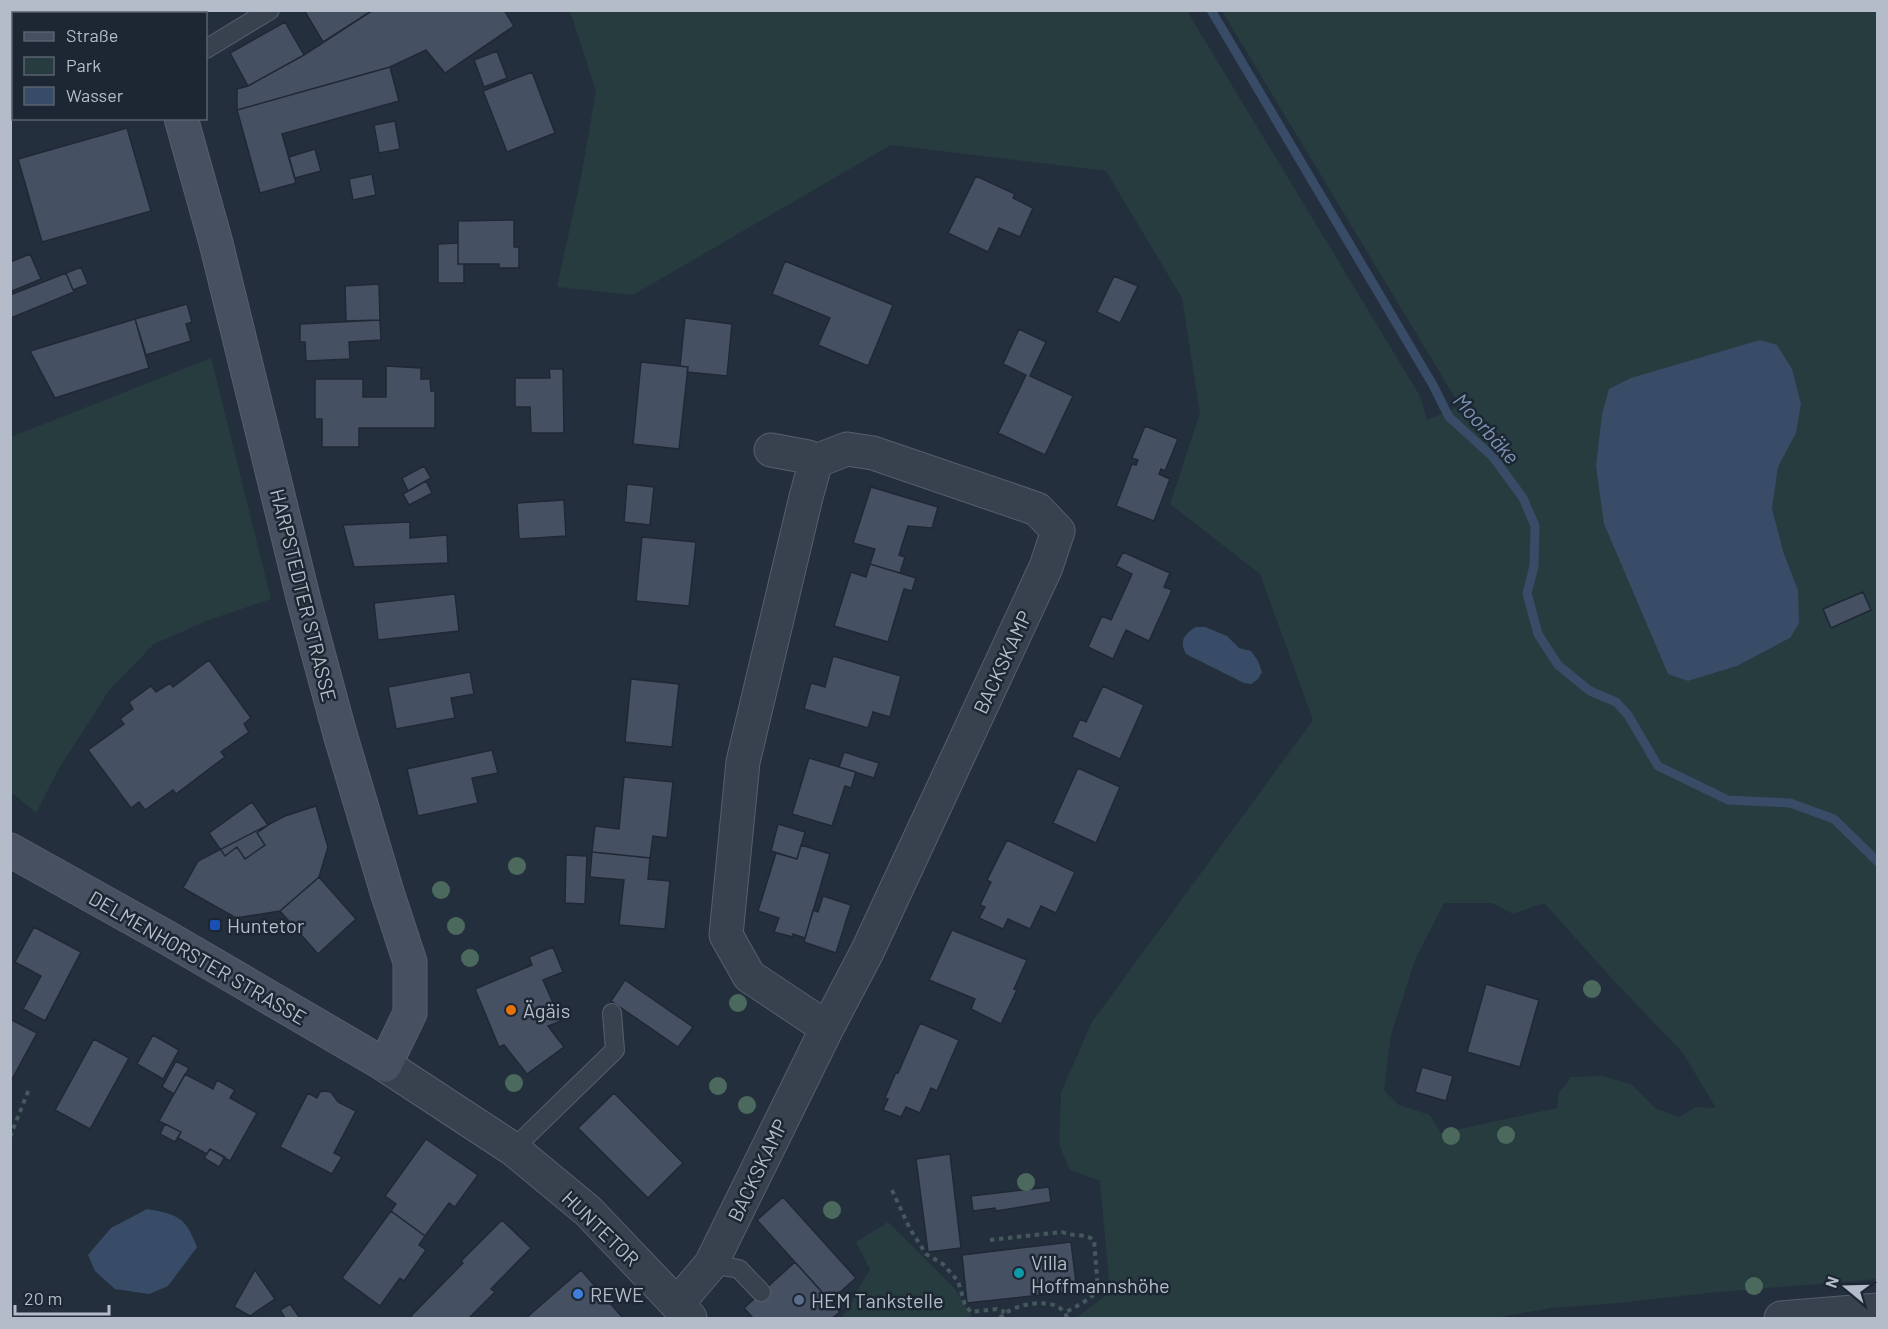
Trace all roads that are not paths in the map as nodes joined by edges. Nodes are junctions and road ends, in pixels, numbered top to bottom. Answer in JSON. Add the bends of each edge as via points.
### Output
{"nodes":[{"id":1,"x":270,"y":10,"type":"edge"},
{"id":2,"x":207,"y":48,"type":"edge"},
{"id":3,"x":182,"y":120,"type":"edge"},
{"id":4,"x":771,"y":450,"type":"dead end"},
{"id":5,"x":816,"y":461,"type":"junction"},
{"id":6,"x":10,"y":850,"type":"edge"},
{"id":7,"x":612,"y":1013,"type":"dead end"},
{"id":8,"x":827,"y":1028,"type":"junction"},
{"id":9,"x":385,"y":1065,"type":"junction"},
{"id":10,"x":513,"y":1149,"type":"junction"},
{"id":11,"x":711,"y":1264,"type":"junction"},
{"id":12,"x":761,"y":1292,"type":"dead end"},
{"id":13,"x":1878,"y":1310,"type":"edge"},
{"id":14,"x":683,"y":1311,"type":"edge"},
{"id":15,"x":1781,"y":1318,"type":"edge"}],
"edges":[{"from":1,"to":2,"type":"lane"},
{"from":3,"to":9,"type":"main road","name":"HARPSTEDTER STRASSE","via":[[337,723],[410,963],[410,1013]]},
{"from":4,"to":5,"type":"street"},
{"from":5,"to":8,"type":"street","via":[[742,762],[726,936],[749,976]]},
{"from":5,"to":8,"type":"street","name":"BACKSKAMP","via":[[847,449],[873,453],[1037,509],[1058,531],[1046,567],[867,952]]},
{"from":6,"to":9,"type":"main road","name":"DELMENHORSTER STRASSE"},
{"from":7,"to":10,"type":"lane","via":[[615,1050]]},
{"from":8,"to":11,"type":"street","name":"BACKSKAMP"},
{"from":9,"to":10,"type":"street","name":"HUNTETOR"},
{"from":10,"to":14,"type":"street","name":"HUNTETOR","via":[[588,1211]]},
{"from":11,"to":12,"type":"lane","via":[[740,1269]]},
{"from":11,"to":14,"type":"street","name":"BACKSKAMP"},
{"from":13,"to":15,"type":"street"}]}
